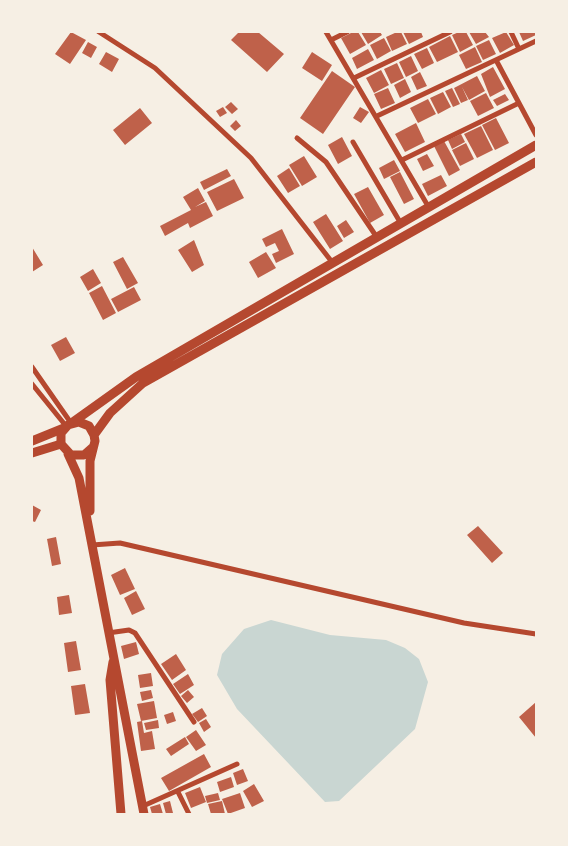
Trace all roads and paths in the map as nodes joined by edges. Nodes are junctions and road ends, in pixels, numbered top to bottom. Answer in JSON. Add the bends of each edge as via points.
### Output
{"nodes":[{"id":1,"x":99,"y":32,"type":"edge"},
{"id":2,"x":326,"y":32,"type":"edge"},
{"id":3,"x":347,"y":32,"type":"edge"},
{"id":4,"x":450,"y":32,"type":"edge"},
{"id":5,"x":510,"y":32,"type":"edge"},
{"id":6,"x":331,"y":40,"type":"junction"},
{"id":7,"x":537,"y":41,"type":"edge"},
{"id":8,"x":519,"y":49,"type":"junction"},
{"id":9,"x":496,"y":60,"type":"junction"},
{"id":10,"x":354,"y":78,"type":"junction"},
{"id":11,"x":519,"y":103,"type":"junction"},
{"id":12,"x":377,"y":116,"type":"junction"},
{"id":13,"x":537,"y":135,"type":"edge"},
{"id":14,"x":297,"y":138,"type":"dead end"},
{"id":15,"x":353,"y":142,"type":"dead end"},
{"id":16,"x":537,"y":145,"type":"edge"},
{"id":17,"x":402,"y":160,"type":"junction"},
{"id":18,"x":537,"y":162,"type":"edge"},
{"id":19,"x":428,"y":206,"type":"junction"},
{"id":20,"x":400,"y":222,"type":"junction"},
{"id":21,"x":376,"y":236,"type":"junction"},
{"id":22,"x":332,"y":262,"type":"junction"},
{"id":23,"x":32,"y":367,"type":"edge"},
{"id":24,"x":32,"y":384,"type":"edge"},
{"id":25,"x":69,"y":425,"type":"junction"},
{"id":26,"x":94,"y":435,"type":"junction"},
{"id":27,"x":32,"y":442,"type":"edge"},
{"id":28,"x":61,"y":444,"type":"junction"},
{"id":29,"x":93,"y":447,"type":"junction"},
{"id":30,"x":32,"y":453,"type":"edge"},
{"id":31,"x":68,"y":454,"type":"junction"},
{"id":32,"x":90,"y":534,"type":"junction"},
{"id":33,"x":92,"y":545,"type":"junction"},
{"id":34,"x":108,"y":633,"type":"junction"},
{"id":35,"x":537,"y":634,"type":"edge"},
{"id":36,"x":113,"y":662,"type":"junction"},
{"id":37,"x":194,"y":722,"type":"dead end"},
{"id":38,"x":237,"y":764,"type":"dead end"},
{"id":39,"x":178,"y":792,"type":"junction"},
{"id":40,"x":144,"y":810,"type":"edge"},
{"id":41,"x":121,"y":814,"type":"edge"},
{"id":42,"x":189,"y":814,"type":"edge"}],
"edges":[{"from":1,"to":22,"type":"street","via":[[155,68],[251,158]]},
{"from":2,"to":6,"type":"street"},
{"from":3,"to":6,"type":"street"},
{"from":4,"to":10,"type":"street"},
{"from":5,"to":8,"type":"street"},
{"from":6,"to":10,"type":"street"},
{"from":7,"to":8,"type":"street"},
{"from":8,"to":9,"type":"street"},
{"from":9,"to":11,"type":"street"},
{"from":9,"to":12,"type":"street"},
{"from":10,"to":12,"type":"street"},
{"from":11,"to":13,"type":"street"},
{"from":11,"to":17,"type":"street"},
{"from":12,"to":17,"type":"street"},
{"from":14,"to":21,"type":"street","via":[[326,162]]},
{"from":15,"to":20,"type":"street"},
{"from":16,"to":19,"type":"main road"},
{"from":17,"to":19,"type":"street"},
{"from":18,"to":26,"type":"main road","via":[[143,383]]},
{"from":19,"to":20,"type":"main road"},
{"from":20,"to":21,"type":"main road"},
{"from":21,"to":22,"type":"main road"},
{"from":22,"to":25,"type":"main road","via":[[136,377]]},
{"from":23,"to":25,"type":"street"},
{"from":24,"to":25,"type":"street"},
{"from":25,"to":26,"type":"main road","via":[[84,423]]},
{"from":25,"to":27,"type":"main road"},
{"from":25,"to":28,"type":"main road"},
{"from":26,"to":29,"type":"main road"},
{"from":28,"to":30,"type":"main road"},
{"from":28,"to":31,"type":"main road"},
{"from":29,"to":31,"type":"main road","via":[[81,456]]},
{"from":29,"to":32,"type":"main road"},
{"from":31,"to":32,"type":"main road","via":[[79,478]]},
{"from":32,"to":33,"type":"main road"},
{"from":33,"to":34,"type":"main road"},
{"from":33,"to":35,"type":"street","via":[[120,543],[464,624]]},
{"from":34,"to":36,"type":"main road"},
{"from":34,"to":37,"type":"street","via":[[135,633]]},
{"from":36,"to":40,"type":"main road","via":[[119,673]]},
{"from":36,"to":41,"type":"main road","via":[[110,680]]},
{"from":38,"to":39,"type":"street"},
{"from":39,"to":40,"type":"street"},
{"from":39,"to":42,"type":"street"}]}
